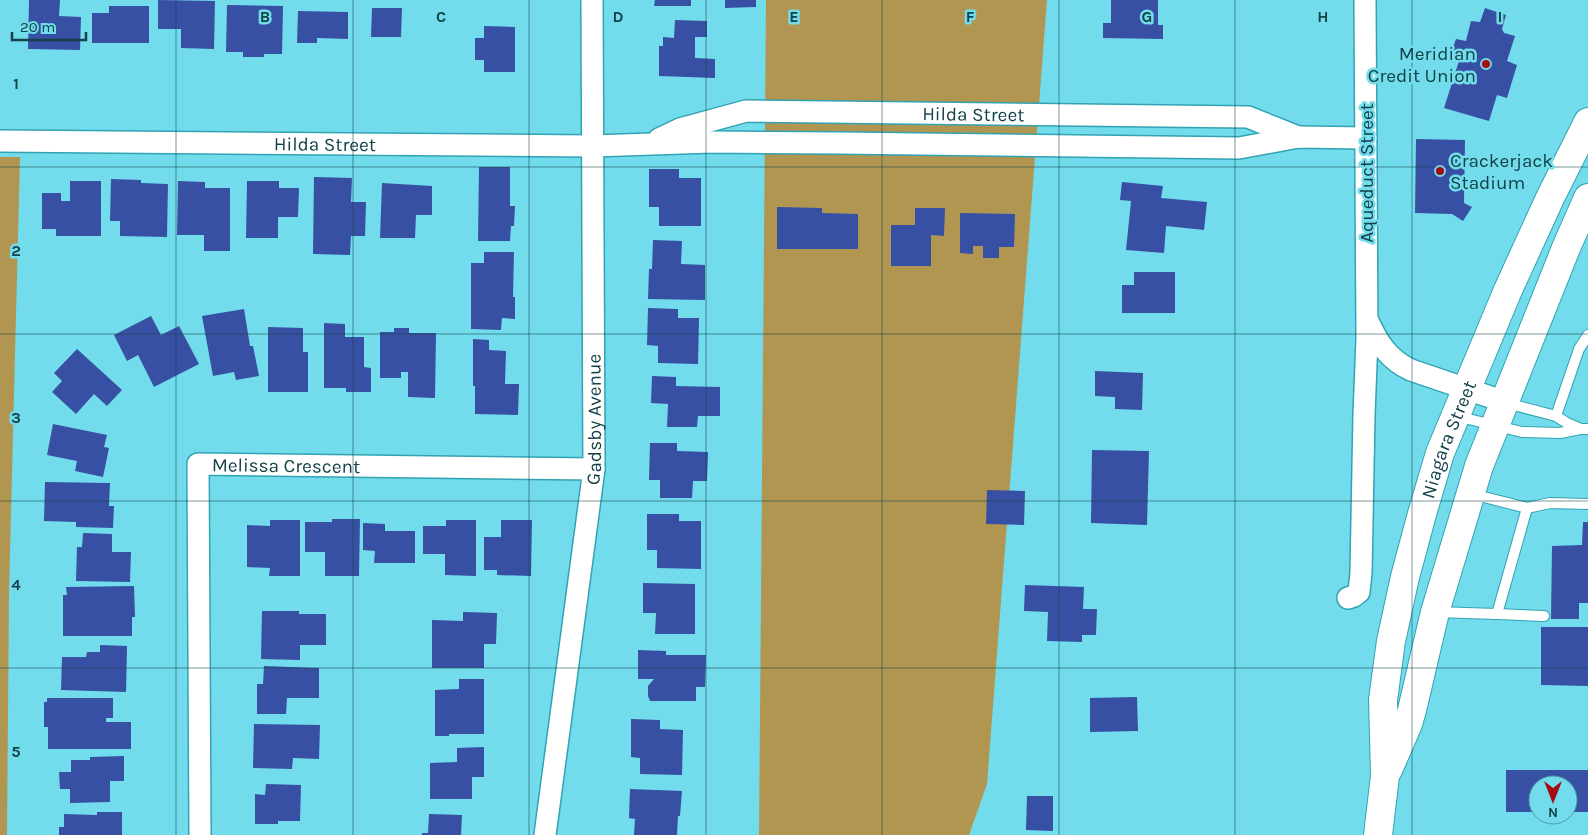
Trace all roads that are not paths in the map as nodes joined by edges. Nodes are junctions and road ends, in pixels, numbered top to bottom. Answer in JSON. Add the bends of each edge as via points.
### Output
{"nodes":[{"id":1,"x":592,"y":0,"type":"edge"},
{"id":2,"x":1365,"y":0,"type":"edge"},
{"id":3,"x":1588,"y":122,"type":"edge"},
{"id":4,"x":1298,"y":137,"type":"junction"},
{"id":5,"x":1366,"y":138,"type":"junction"},
{"id":6,"x":0,"y":140,"type":"edge"},
{"id":7,"x":650,"y":144,"type":"junction"},
{"id":8,"x":594,"y":146,"type":"junction"},
{"id":9,"x":1588,"y":198,"type":"edge"},
{"id":10,"x":1366,"y":316,"type":"junction"},
{"id":11,"x":1588,"y":335,"type":"edge"},
{"id":12,"x":1467,"y":390,"type":"junction"},
{"id":13,"x":1500,"y":414,"type":"junction"},
{"id":14,"x":1456,"y":416,"type":"junction"},
{"id":15,"x":1556,"y":416,"type":"junction"},
{"id":16,"x":1584,"y":429,"type":"edge"},
{"id":17,"x":594,"y":469,"type":"junction"},
{"id":18,"x":1471,"y":493,"type":"junction"},
{"id":19,"x":1588,"y":504,"type":"edge"},
{"id":20,"x":1527,"y":508,"type":"junction"},
{"id":21,"x":1348,"y":598,"type":"dead end"},
{"id":22,"x":1435,"y":612,"type":"junction"},
{"id":23,"x":1497,"y":614,"type":"junction"},
{"id":24,"x":1544,"y":616,"type":"dead end"},
{"id":25,"x":1386,"y":776,"type":"junction"},
{"id":26,"x":200,"y":835,"type":"edge"},
{"id":27,"x":545,"y":835,"type":"edge"},
{"id":28,"x":1378,"y":835,"type":"edge"}],
"edges":[{"from":1,"to":8,"type":"street","name":"Gadsby Avenue"},
{"from":2,"to":5,"type":"street","name":"Aqueduct Street"},
{"from":3,"to":12,"type":"main road","name":"Niagara Street","via":[[1530,239]]},
{"from":4,"to":5,"type":"street","name":"Hilda Street"},
{"from":4,"to":7,"type":"street","name":"Hilda Street","via":[[1239,148]]},
{"from":4,"to":7,"type":"street","name":"Hilda Street","via":[[1248,117],[746,112],[680,129]]},
{"from":5,"to":10,"type":"street","name":"Aqueduct Street"},
{"from":6,"to":8,"type":"street","name":"Hilda Street"},
{"from":7,"to":8,"type":"street","name":"Hilda Street"},
{"from":8,"to":17,"type":"street","name":"Gadsby Avenue"},
{"from":9,"to":13,"type":"main road","name":"Niagara Street"},
{"from":10,"to":12,"type":"street","name":"Aqueduct Street","via":[[1380,345],[1398,363]]},
{"from":10,"to":21,"type":"street","name":"Aqueduct Street","via":[[1361,580],[1360,592]]},
{"from":11,"to":15,"type":"lane","via":[[1579,349]]},
{"from":12,"to":13,"type":"street","name":"Aqueduct Street"},
{"from":12,"to":14,"type":"main road","name":"Niagara Street"},
{"from":13,"to":14,"type":"lane"},
{"from":13,"to":15,"type":"lane"},
{"from":13,"to":16,"type":"lane","via":[[1522,432],[1560,433]]},
{"from":13,"to":18,"type":"main road","name":"Niagara Street"},
{"from":14,"to":25,"type":"main road","name":"Niagara Street","via":[[1440,453],[1422,514],[1390,641],[1383,700]]},
{"from":15,"to":16,"type":"lane"},
{"from":17,"to":26,"type":"street","name":"Melissa Crescent","via":[[198,464]]},
{"from":17,"to":27,"type":"street","name":"Gadsby Avenue"},
{"from":18,"to":20,"type":"lane"},
{"from":18,"to":22,"type":"main road","name":"Niagara Street"},
{"from":19,"to":20,"type":"lane","via":[[1550,503]]},
{"from":20,"to":23,"type":"lane"},
{"from":22,"to":23,"type":"lane"},
{"from":22,"to":25,"type":"main road","name":"Niagara Street","via":[[1408,724]]},
{"from":23,"to":24,"type":"lane"},
{"from":25,"to":28,"type":"main road","name":"Niagara Street"}]}
